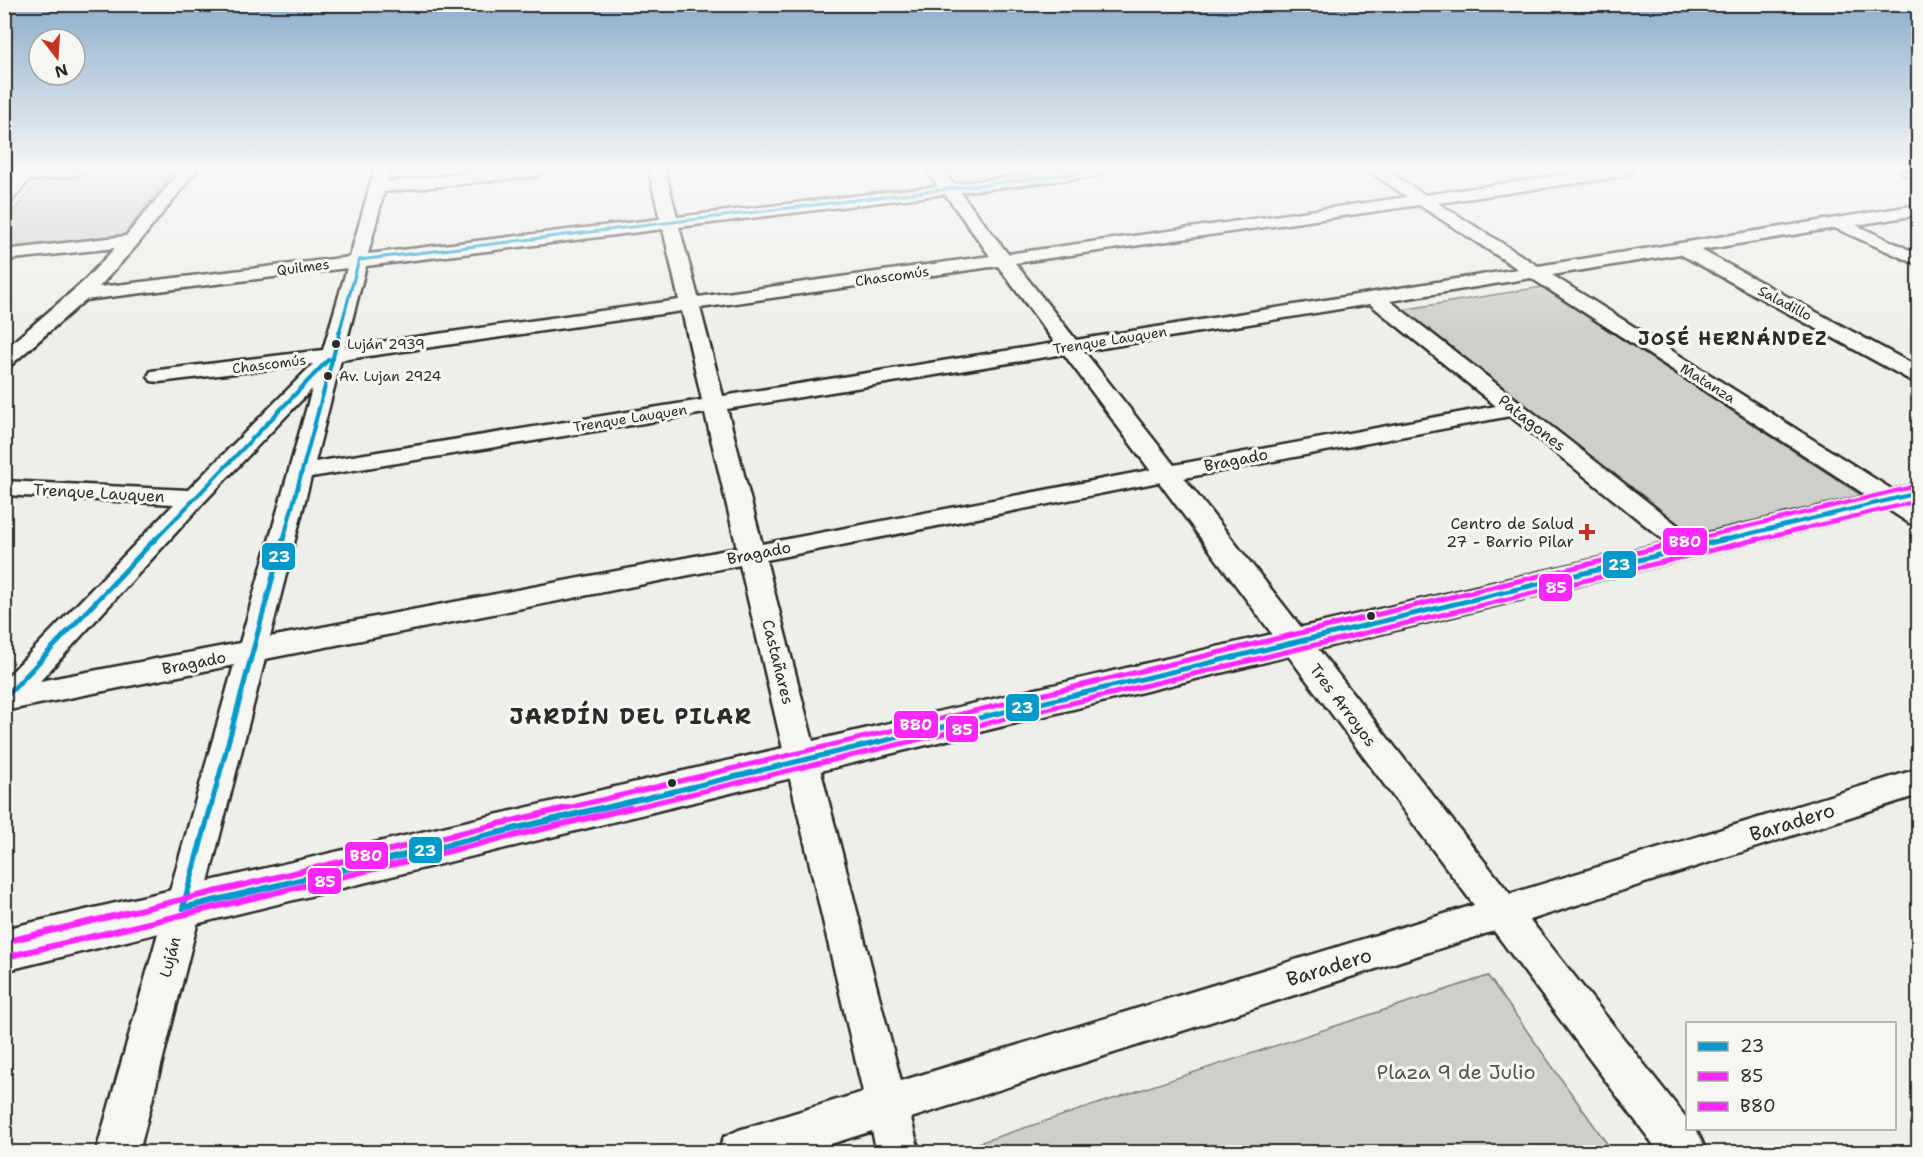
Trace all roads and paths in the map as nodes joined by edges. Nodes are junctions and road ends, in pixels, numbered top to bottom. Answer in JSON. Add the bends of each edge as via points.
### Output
{"nodes":[{"id":1,"x":145,"y":225,"type":"edge"},
{"id":2,"x":368,"y":225,"type":"edge"},
{"id":3,"x":652,"y":225,"type":"edge"},
{"id":4,"x":670,"y":225,"type":"edge"},
{"id":5,"x":976,"y":225,"type":"edge"},
{"id":6,"x":1247,"y":225,"type":"edge"},
{"id":7,"x":1461,"y":225,"type":"edge"},
{"id":8,"x":1825,"y":225,"type":"edge"},
{"id":9,"x":1841,"y":225,"type":"edge"},
{"id":10,"x":131,"y":242,"type":"junction"},
{"id":11,"x":1683,"y":248,"type":"junction"},
{"id":12,"x":4,"y":255,"type":"edge"},
{"id":13,"x":359,"y":260,"type":"junction"},
{"id":14,"x":1002,"y":260,"type":"junction"},
{"id":15,"x":1918,"y":260,"type":"edge"},
{"id":16,"x":1534,"y":272,"type":"junction"},
{"id":17,"x":80,"y":295,"type":"junction"},
{"id":18,"x":1374,"y":298,"type":"junction"},
{"id":19,"x":690,"y":305,"type":"junction"},
{"id":20,"x":1069,"y":347,"type":"junction"},
{"id":21,"x":333,"y":355,"type":"junction"},
{"id":22,"x":4,"y":361,"type":"edge"},
{"id":23,"x":1918,"y":375,"type":"edge"},
{"id":24,"x":159,"y":376,"type":"dead end"},
{"id":25,"x":714,"y":404,"type":"junction"},
{"id":26,"x":1514,"y":409,"type":"junction"},
{"id":27,"x":302,"y":471,"type":"junction"},
{"id":28,"x":1166,"y":474,"type":"junction"},
{"id":29,"x":4,"y":489,"type":"edge"},
{"id":30,"x":194,"y":498,"type":"junction"},
{"id":31,"x":1910,"y":503,"type":"edge"},
{"id":32,"x":1690,"y":548,"type":"junction"},
{"id":33,"x":751,"y":554,"type":"junction"},
{"id":34,"x":1295,"y":642,"type":"junction"},
{"id":35,"x":253,"y":651,"type":"junction"},
{"id":36,"x":5,"y":699,"type":"edge"},
{"id":37,"x":802,"y":760,"type":"junction"},
{"id":38,"x":1918,"y":782,"type":"edge"},
{"id":39,"x":183,"y":908,"type":"junction"},
{"id":40,"x":1502,"y":913,"type":"junction"},
{"id":41,"x":4,"y":950,"type":"edge"},
{"id":42,"x":886,"y":1106,"type":"junction"},
{"id":43,"x":117,"y":1152,"type":"edge"},
{"id":44,"x":739,"y":1152,"type":"edge"},
{"id":45,"x":898,"y":1152,"type":"edge"},
{"id":46,"x":1685,"y":1152,"type":"edge"}],
"edges":[{"from":1,"to":10,"type":"street"},
{"from":2,"to":13,"type":"street","name":"Luján"},
{"from":3,"to":13,"type":"street","name":"Quilmes"},
{"from":4,"to":19,"type":"street","name":"Castañares"},
{"from":5,"to":14,"type":"street","name":"Tres Arroyos"},
{"from":6,"to":14,"type":"street","name":"Chascomús"},
{"from":7,"to":16,"type":"street","name":"Matanza"},
{"from":8,"to":11,"type":"street","name":"Trenque Lauquen"},
{"from":9,"to":15,"type":"street"},
{"from":10,"to":12,"type":"street"},
{"from":10,"to":17,"type":"street"},
{"from":11,"to":16,"type":"street","name":"Trenque Lauquen"},
{"from":11,"to":23,"type":"street","name":"Saladillo"},
{"from":13,"to":17,"type":"street","name":"Quilmes"},
{"from":13,"to":21,"type":"street","name":"Luján"},
{"from":14,"to":19,"type":"street","name":"Chascomús"},
{"from":14,"to":20,"type":"street","name":"Tres Arroyos"},
{"from":16,"to":18,"type":"street","name":"Trenque Lauquen"},
{"from":16,"to":31,"type":"street","name":"Matanza"},
{"from":17,"to":22,"type":"street"},
{"from":18,"to":20,"type":"street","name":"Trenque Lauquen"},
{"from":18,"to":26,"type":"street","name":"Patagones"},
{"from":19,"to":21,"type":"street","name":"Chascomús"},
{"from":19,"to":25,"type":"street","name":"Castañares"},
{"from":20,"to":25,"type":"street","name":"Trenque Lauquen"},
{"from":20,"to":28,"type":"street","name":"Tres Arroyos"},
{"from":21,"to":24,"type":"street","name":"Chascomús"},
{"from":21,"to":27,"type":"street","name":"Luján"},
{"from":21,"to":30,"type":"street"},
{"from":25,"to":27,"type":"street","name":"Trenque Lauquen"},
{"from":25,"to":33,"type":"street","name":"Castañares"},
{"from":26,"to":28,"type":"street","name":"Bragado"},
{"from":26,"to":32,"type":"street","name":"Patagones"},
{"from":27,"to":35,"type":"street","name":"Luján"},
{"from":28,"to":33,"type":"street","name":"Bragado"},
{"from":28,"to":34,"type":"street","name":"Tres Arroyos"},
{"from":29,"to":30,"type":"street","name":"Trenque Lauquen"},
{"from":30,"to":36,"type":"street"},
{"from":31,"to":32,"type":"main road"},
{"from":32,"to":34,"type":"main road"},
{"from":33,"to":35,"type":"street","name":"Bragado"},
{"from":33,"to":37,"type":"street","name":"Castañares"},
{"from":34,"to":37,"type":"main road"},
{"from":34,"to":40,"type":"street","name":"Tres Arroyos"},
{"from":35,"to":36,"type":"street","name":"Bragado"},
{"from":35,"to":39,"type":"street","name":"Luján"},
{"from":37,"to":39,"type":"main road"},
{"from":37,"to":42,"type":"street","name":"Castañares"},
{"from":38,"to":40,"type":"street","name":"Baradero"},
{"from":39,"to":41,"type":"main road"},
{"from":39,"to":43,"type":"street","name":"Luján"},
{"from":40,"to":42,"type":"street","name":"Baradero"},
{"from":40,"to":46,"type":"street","name":"Tres Arroyos"},
{"from":42,"to":44,"type":"street","name":"Baradero"},
{"from":42,"to":45,"type":"street","name":"Castañares"}]}
